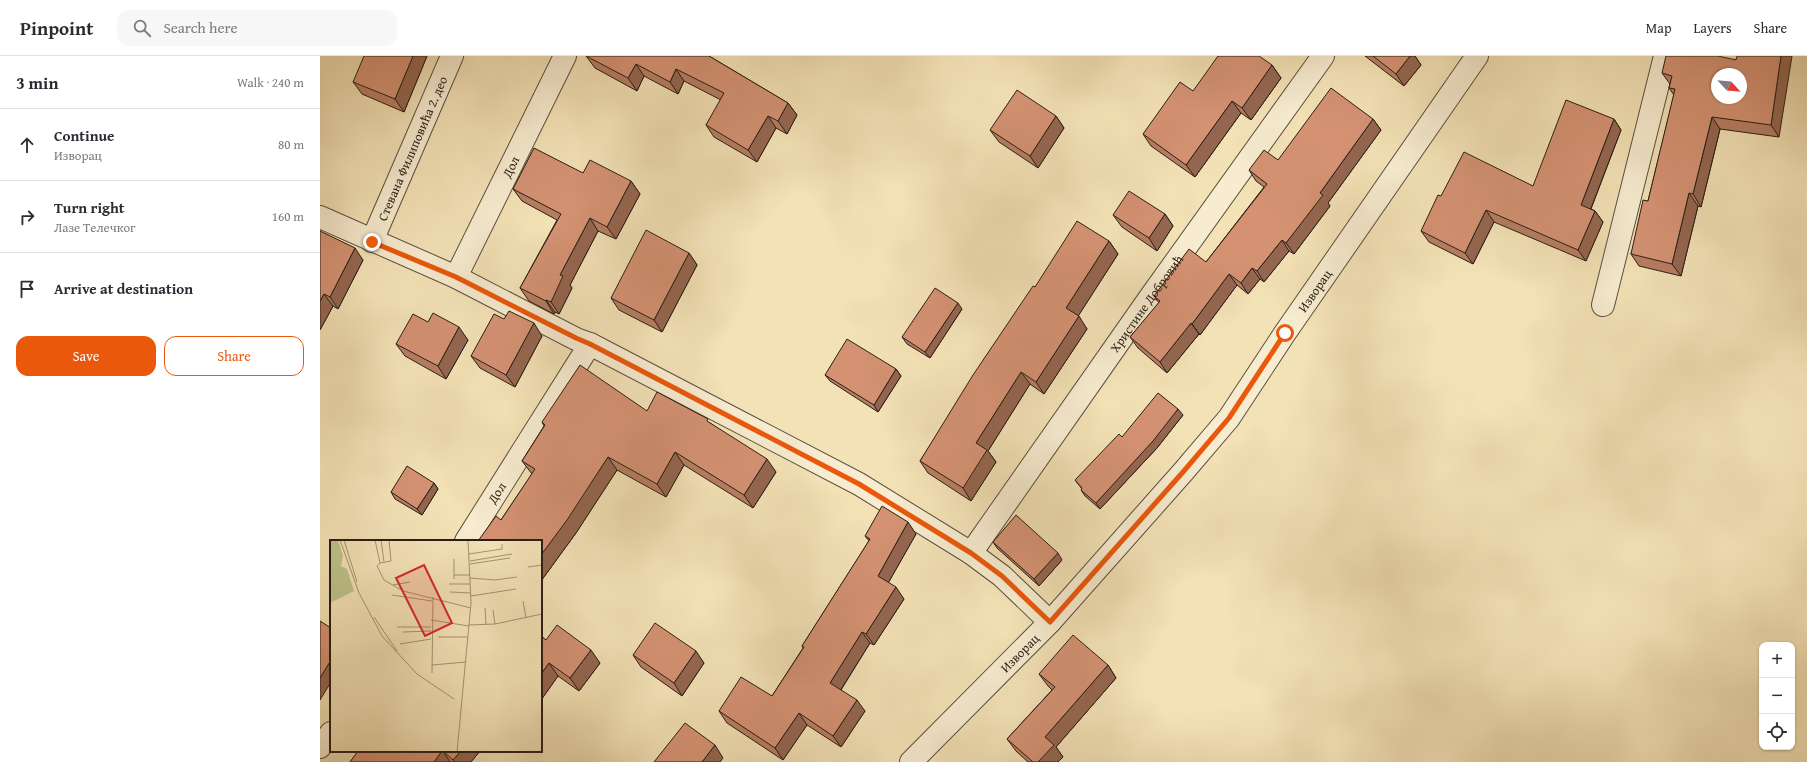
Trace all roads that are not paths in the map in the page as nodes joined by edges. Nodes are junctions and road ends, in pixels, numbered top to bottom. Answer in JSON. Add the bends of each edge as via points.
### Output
{"nodes":[{"id":1,"x":452,"y":56,"type":"edge"},
{"id":2,"x":565,"y":56,"type":"edge"},
{"id":3,"x":1323,"y":56,"type":"edge"},
{"id":4,"x":1477,"y":56,"type":"edge"},
{"id":5,"x":1665,"y":56,"type":"edge"},
{"id":6,"x":320,"y":217,"type":"edge"},
{"id":7,"x":372,"y":242,"type":"junction"},
{"id":8,"x":456,"y":277,"type":"junction"},
{"id":9,"x":1603,"y":305,"type":"dead end"},
{"id":10,"x":590,"y":344,"type":"junction"},
{"id":11,"x":467,"y":540,"type":"edge"},
{"id":12,"x":971,"y":553,"type":"junction"},
{"id":13,"x":1050,"y":622,"type":"junction"},
{"id":14,"x":330,"y":734,"type":"edge"},
{"id":15,"x":320,"y":747,"type":"edge"},
{"id":16,"x":911,"y":762,"type":"edge"}],
"edges":[{"from":1,"to":7,"type":"street","name":"Стевана Филиповића 2. део"},
{"from":2,"to":8,"type":"street","name":"Дол"},
{"from":3,"to":12,"type":"street","name":"Христине Добровић"},
{"from":4,"to":13,"type":"street","name":"Изворац","via":[[1229,418]]},
{"from":5,"to":9,"type":"street"},
{"from":6,"to":7,"type":"street"},
{"from":7,"to":8,"type":"street"},
{"from":8,"to":10,"type":"street"},
{"from":10,"to":11,"type":"street","name":"Дол"},
{"from":10,"to":12,"type":"street","via":[[859,484]]},
{"from":12,"to":13,"type":"street","via":[[1002,576]]},
{"from":13,"to":16,"type":"street","name":"Изворац"},
{"from":14,"to":15,"type":"street"}]}
